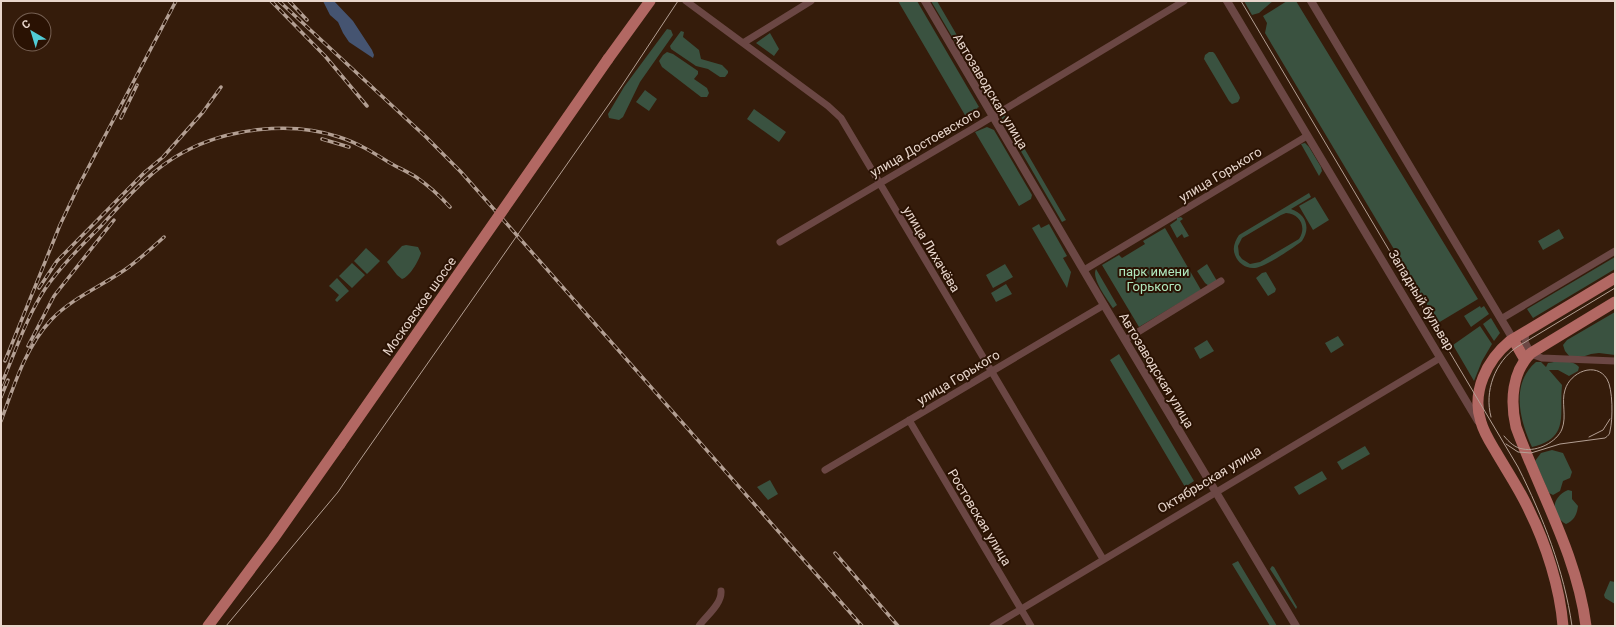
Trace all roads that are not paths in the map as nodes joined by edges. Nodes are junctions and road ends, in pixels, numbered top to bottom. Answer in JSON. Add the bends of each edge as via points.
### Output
{"nodes":[{"id":1,"x":650,"y":1,"type":"edge"},
{"id":2,"x":686,"y":1,"type":"edge"},
{"id":3,"x":811,"y":1,"type":"edge"},
{"id":4,"x":925,"y":1,"type":"edge"},
{"id":5,"x":1184,"y":1,"type":"edge"},
{"id":6,"x":1227,"y":1,"type":"edge"},
{"id":7,"x":1311,"y":1,"type":"edge"},
{"id":8,"x":743,"y":43,"type":"junction"},
{"id":9,"x":992,"y":117,"type":"junction"},
{"id":10,"x":1307,"y":136,"type":"junction"},
{"id":11,"x":879,"y":184,"type":"junction"},
{"id":12,"x":780,"y":242,"type":"dead end"},
{"id":13,"x":1615,"y":251,"type":"edge"},
{"id":14,"x":1084,"y":270,"type":"junction"},
{"id":15,"x":1615,"y":278,"type":"edge"},
{"id":16,"x":1221,"y":282,"type":"dead end"},
{"id":17,"x":1615,"y":302,"type":"edge"},
{"id":18,"x":1104,"y":305,"type":"junction"},
{"id":19,"x":1501,"y":319,"type":"junction"},
{"id":20,"x":1526,"y":331,"type":"junction"},
{"id":21,"x":1512,"y":339,"type":"junction"},
{"id":22,"x":1125,"y":340,"type":"junction"},
{"id":23,"x":1525,"y":355,"type":"junction"},
{"id":24,"x":1440,"y":358,"type":"junction"},
{"id":25,"x":1615,"y":361,"type":"edge"},
{"id":26,"x":992,"y":371,"type":"junction"},
{"id":27,"x":909,"y":420,"type":"junction"},
{"id":28,"x":1482,"y":428,"type":"junction"},
{"id":29,"x":825,"y":470,"type":"dead end"},
{"id":30,"x":1216,"y":492,"type":"junction"},
{"id":31,"x":1103,"y":559,"type":"junction"},
{"id":32,"x":721,"y":591,"type":"dead end"},
{"id":33,"x":1021,"y":608,"type":"junction"},
{"id":34,"x":208,"y":626,"type":"edge"},
{"id":35,"x":699,"y":626,"type":"edge"},
{"id":36,"x":993,"y":626,"type":"edge"},
{"id":37,"x":1031,"y":626,"type":"edge"},
{"id":38,"x":1296,"y":626,"type":"edge"},
{"id":39,"x":1563,"y":626,"type":"edge"},
{"id":40,"x":1586,"y":626,"type":"edge"}],
"edges":[{"from":1,"to":34,"type":"main road","name":"Московское шоссе","bridge":true,"via":[[273,539]]},
{"from":2,"to":8,"type":"street","name":"улица Лихачёва"},
{"from":3,"to":8,"type":"street"},
{"from":4,"to":9,"type":"street","name":"Автозаводская улица"},
{"from":5,"to":9,"type":"street","name":"улица Достоевского"},
{"from":6,"to":10,"type":"street","name":"Западный бульвар"},
{"from":7,"to":19,"type":"street"},
{"from":8,"to":11,"type":"street","name":"улица Лихачёва","via":[[833,110]]},
{"from":9,"to":11,"type":"street","name":"улица Достоевского"},
{"from":9,"to":14,"type":"street","name":"Автозаводская улица"},
{"from":10,"to":14,"type":"street","name":"улица Горького"},
{"from":10,"to":24,"type":"street","name":"Западный бульвар"},
{"from":11,"to":12,"type":"street","name":"улица Достоевского"},
{"from":11,"to":26,"type":"street","name":"улица Лихачёва"},
{"from":13,"to":19,"type":"street"},
{"from":14,"to":18,"type":"street","name":"Автозаводская улица"},
{"from":15,"to":20,"type":"main road"},
{"from":16,"to":22,"type":"street"},
{"from":17,"to":23,"type":"main road"},
{"from":18,"to":22,"type":"street","name":"Автозаводская улица"},
{"from":18,"to":26,"type":"street","name":"улица Горького"},
{"from":19,"to":21,"type":"street"},
{"from":20,"to":21,"type":"main road"},
{"from":20,"to":23,"type":"street"},
{"from":21,"to":23,"type":"main road"},
{"from":21,"to":28,"type":"main road","via":[[1496,354],[1483,377],[1478,401]]},
{"from":22,"to":30,"type":"street","name":"Автозаводская улица"},
{"from":23,"to":25,"type":"street"},
{"from":23,"to":40,"type":"main road","via":[[1517,374],[1512,412],[1564,540],[1579,589]]},
{"from":24,"to":28,"type":"street","name":"Западный бульвар"},
{"from":24,"to":30,"type":"street","name":"Октябрьская улица"},
{"from":26,"to":27,"type":"street","name":"улица Горького"},
{"from":26,"to":31,"type":"street","name":"улица Лихачёва"},
{"from":27,"to":29,"type":"street","name":"улица Горького"},
{"from":27,"to":33,"type":"street","name":"Ростовская улица"},
{"from":28,"to":39,"type":"main road","name":"Западный бульвар","via":[[1536,524],[1555,582]]},
{"from":30,"to":31,"type":"street","name":"Октябрьская улица"},
{"from":30,"to":38,"type":"street","name":"Автозаводская улица"},
{"from":31,"to":33,"type":"street","name":"Октябрьская улица"},
{"from":32,"to":35,"type":"street","via":[[716,605]]},
{"from":33,"to":36,"type":"street","name":"Октябрьская улица"},
{"from":33,"to":37,"type":"street","name":"Ростовская улица"}]}
